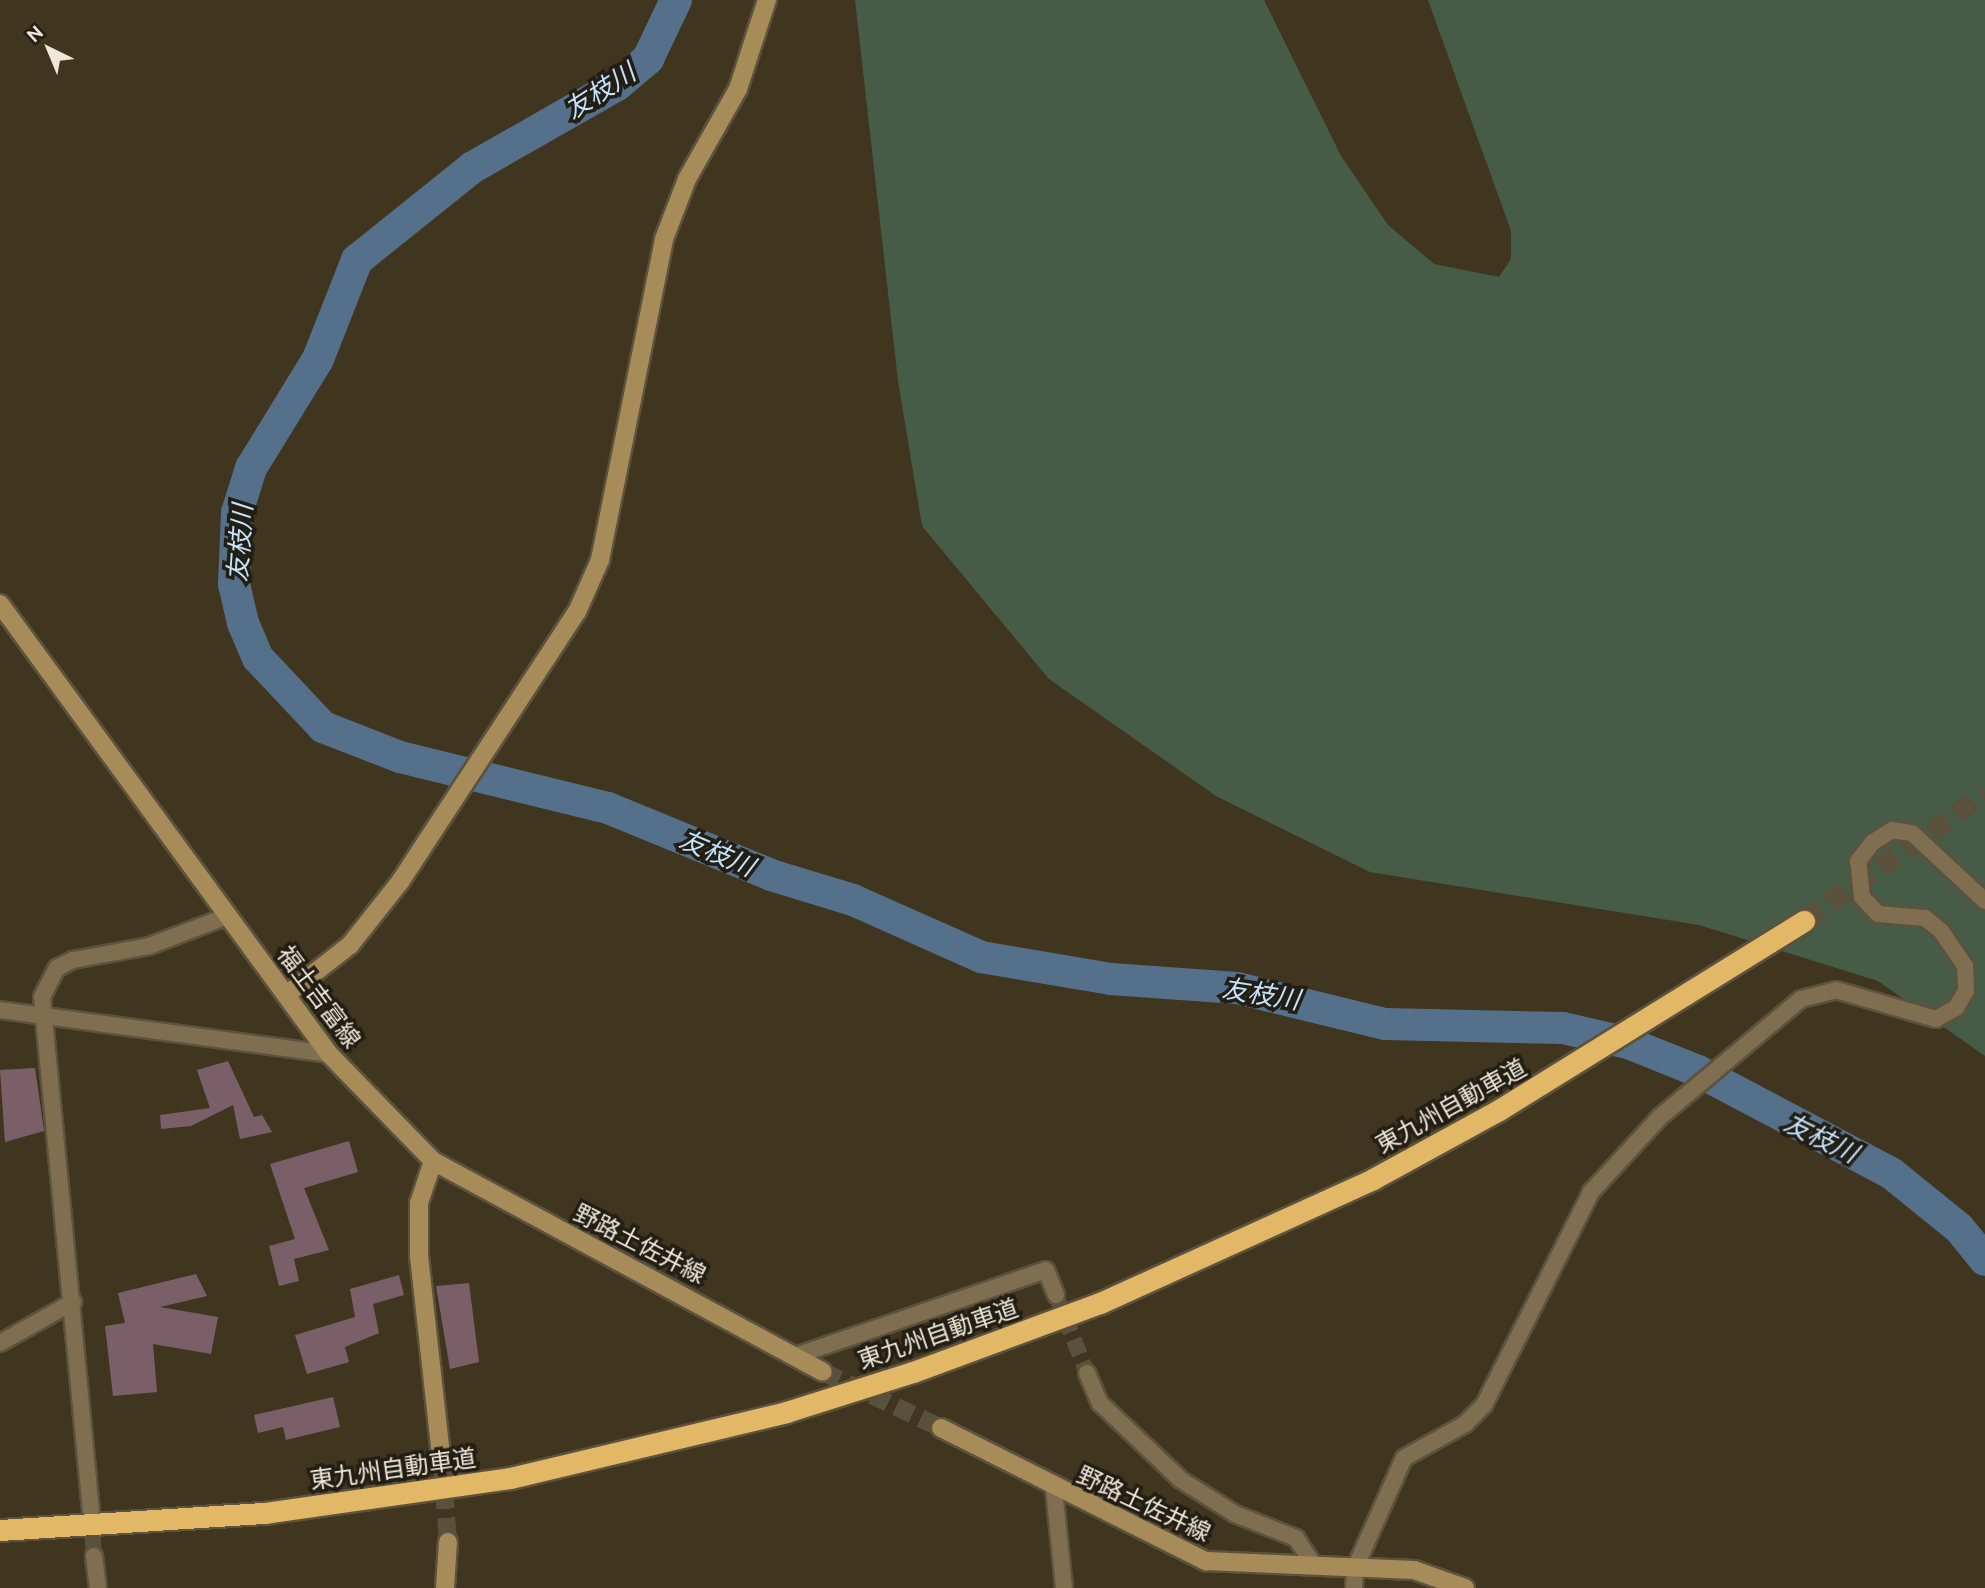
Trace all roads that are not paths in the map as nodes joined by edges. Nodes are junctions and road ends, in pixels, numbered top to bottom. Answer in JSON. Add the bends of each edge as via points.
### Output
{"nodes":[{"id":1,"x":767,"y":0,"type":"edge"},
{"id":2,"x":0,"y":604,"type":"edge"},
{"id":3,"x":1985,"y":901,"type":"edge"},
{"id":4,"x":228,"y":916,"type":"junction"},
{"id":5,"x":1804,"y":921,"type":"tunnel mouth"},
{"id":6,"x":286,"y":995,"type":"junction"},
{"id":7,"x":0,"y":1010,"type":"edge"},
{"id":8,"x":42,"y":1021,"type":"junction"},
{"id":9,"x":329,"y":1054,"type":"junction"},
{"id":10,"x":433,"y":1161,"type":"junction"},
{"id":11,"x":1056,"y":1295,"type":"tunnel mouth"},
{"id":12,"x":73,"y":1302,"type":"junction"},
{"id":13,"x":0,"y":1343,"type":"edge"},
{"id":14,"x":795,"y":1356,"type":"junction"},
{"id":15,"x":823,"y":1372,"type":"tunnel mouth"},
{"id":16,"x":1087,"y":1373,"type":"tunnel mouth"},
{"id":17,"x":942,"y":1428,"type":"tunnel mouth"},
{"id":18,"x":442,"y":1464,"type":"tunnel mouth"},
{"id":19,"x":1054,"y":1489,"type":"junction"},
{"id":20,"x":91,"y":1511,"type":"tunnel mouth"},
{"id":21,"x":0,"y":1530,"type":"edge"},
{"id":22,"x":448,"y":1542,"type":"tunnel mouth"},
{"id":23,"x":94,"y":1556,"type":"tunnel mouth"},
{"id":24,"x":1314,"y":1566,"type":"junction"},
{"id":25,"x":1355,"y":1568,"type":"junction"},
{"id":26,"x":98,"y":1588,"type":"edge"},
{"id":27,"x":444,"y":1588,"type":"edge"},
{"id":28,"x":1064,"y":1588,"type":"edge"},
{"id":29,"x":1354,"y":1588,"type":"edge"},
{"id":30,"x":1465,"y":1588,"type":"edge"}],
"edges":[{"from":1,"to":6,"type":"main road","via":[[738,89],[687,179],[664,239],[600,560],[577,612],[428,837],[350,945]]},
{"from":2,"to":4,"type":"main road","name":"福土吉富線"},
{"from":3,"to":25,"type":"street","via":[[1912,833],[1892,830],[1857,861],[1862,897],[1878,914],[1925,918],[1941,931],[1965,966],[1966,991],[1956,1008],[1936,1019],[1910,1016],[1836,990],[1801,999],[1660,1117],[1591,1192],[1484,1405],[1465,1424],[1404,1458]]},
{"from":4,"to":6,"type":"main road","name":"福土吉富線"},
{"from":4,"to":8,"type":"street","via":[[149,946],[57,968],[42,997]]},
{"from":5,"to":21,"type":"highway","name":"東九州自動車道","via":[[1499,1110],[1373,1179],[1100,1303],[786,1412],[626,1453],[382,1499],[129,1526]]},
{"from":6,"to":9,"type":"main road","name":"福土吉富線"},
{"from":7,"to":8,"type":"street"},
{"from":8,"to":9,"type":"street"},
{"from":8,"to":12,"type":"street"},
{"from":9,"to":10,"type":"main road","name":"福土吉富線"},
{"from":10,"to":14,"type":"main road","name":"野路土佐井線"},
{"from":10,"to":18,"type":"main road","via":[[419,1203],[419,1256]]},
{"from":11,"to":14,"type":"street","via":[[1046,1270]]},
{"from":12,"to":13,"type":"street"},
{"from":12,"to":20,"type":"street"},
{"from":14,"to":15,"type":"main road","name":"野路土佐井線"},
{"from":16,"to":24,"type":"street","via":[[1100,1403],[1181,1480],[1235,1514],[1296,1538]]},
{"from":17,"to":19,"type":"main road","name":"野路土佐井線"},
{"from":19,"to":24,"type":"main road","name":"野路土佐井線","via":[[1206,1561]]},
{"from":19,"to":28,"type":"street"},
{"from":22,"to":27,"type":"main road"},
{"from":23,"to":26,"type":"street"},
{"from":24,"to":25,"type":"main road","name":"野路土佐井線"},
{"from":25,"to":29,"type":"street"},
{"from":25,"to":30,"type":"main road","name":"野路土佐井線","via":[[1414,1570]]}]}
